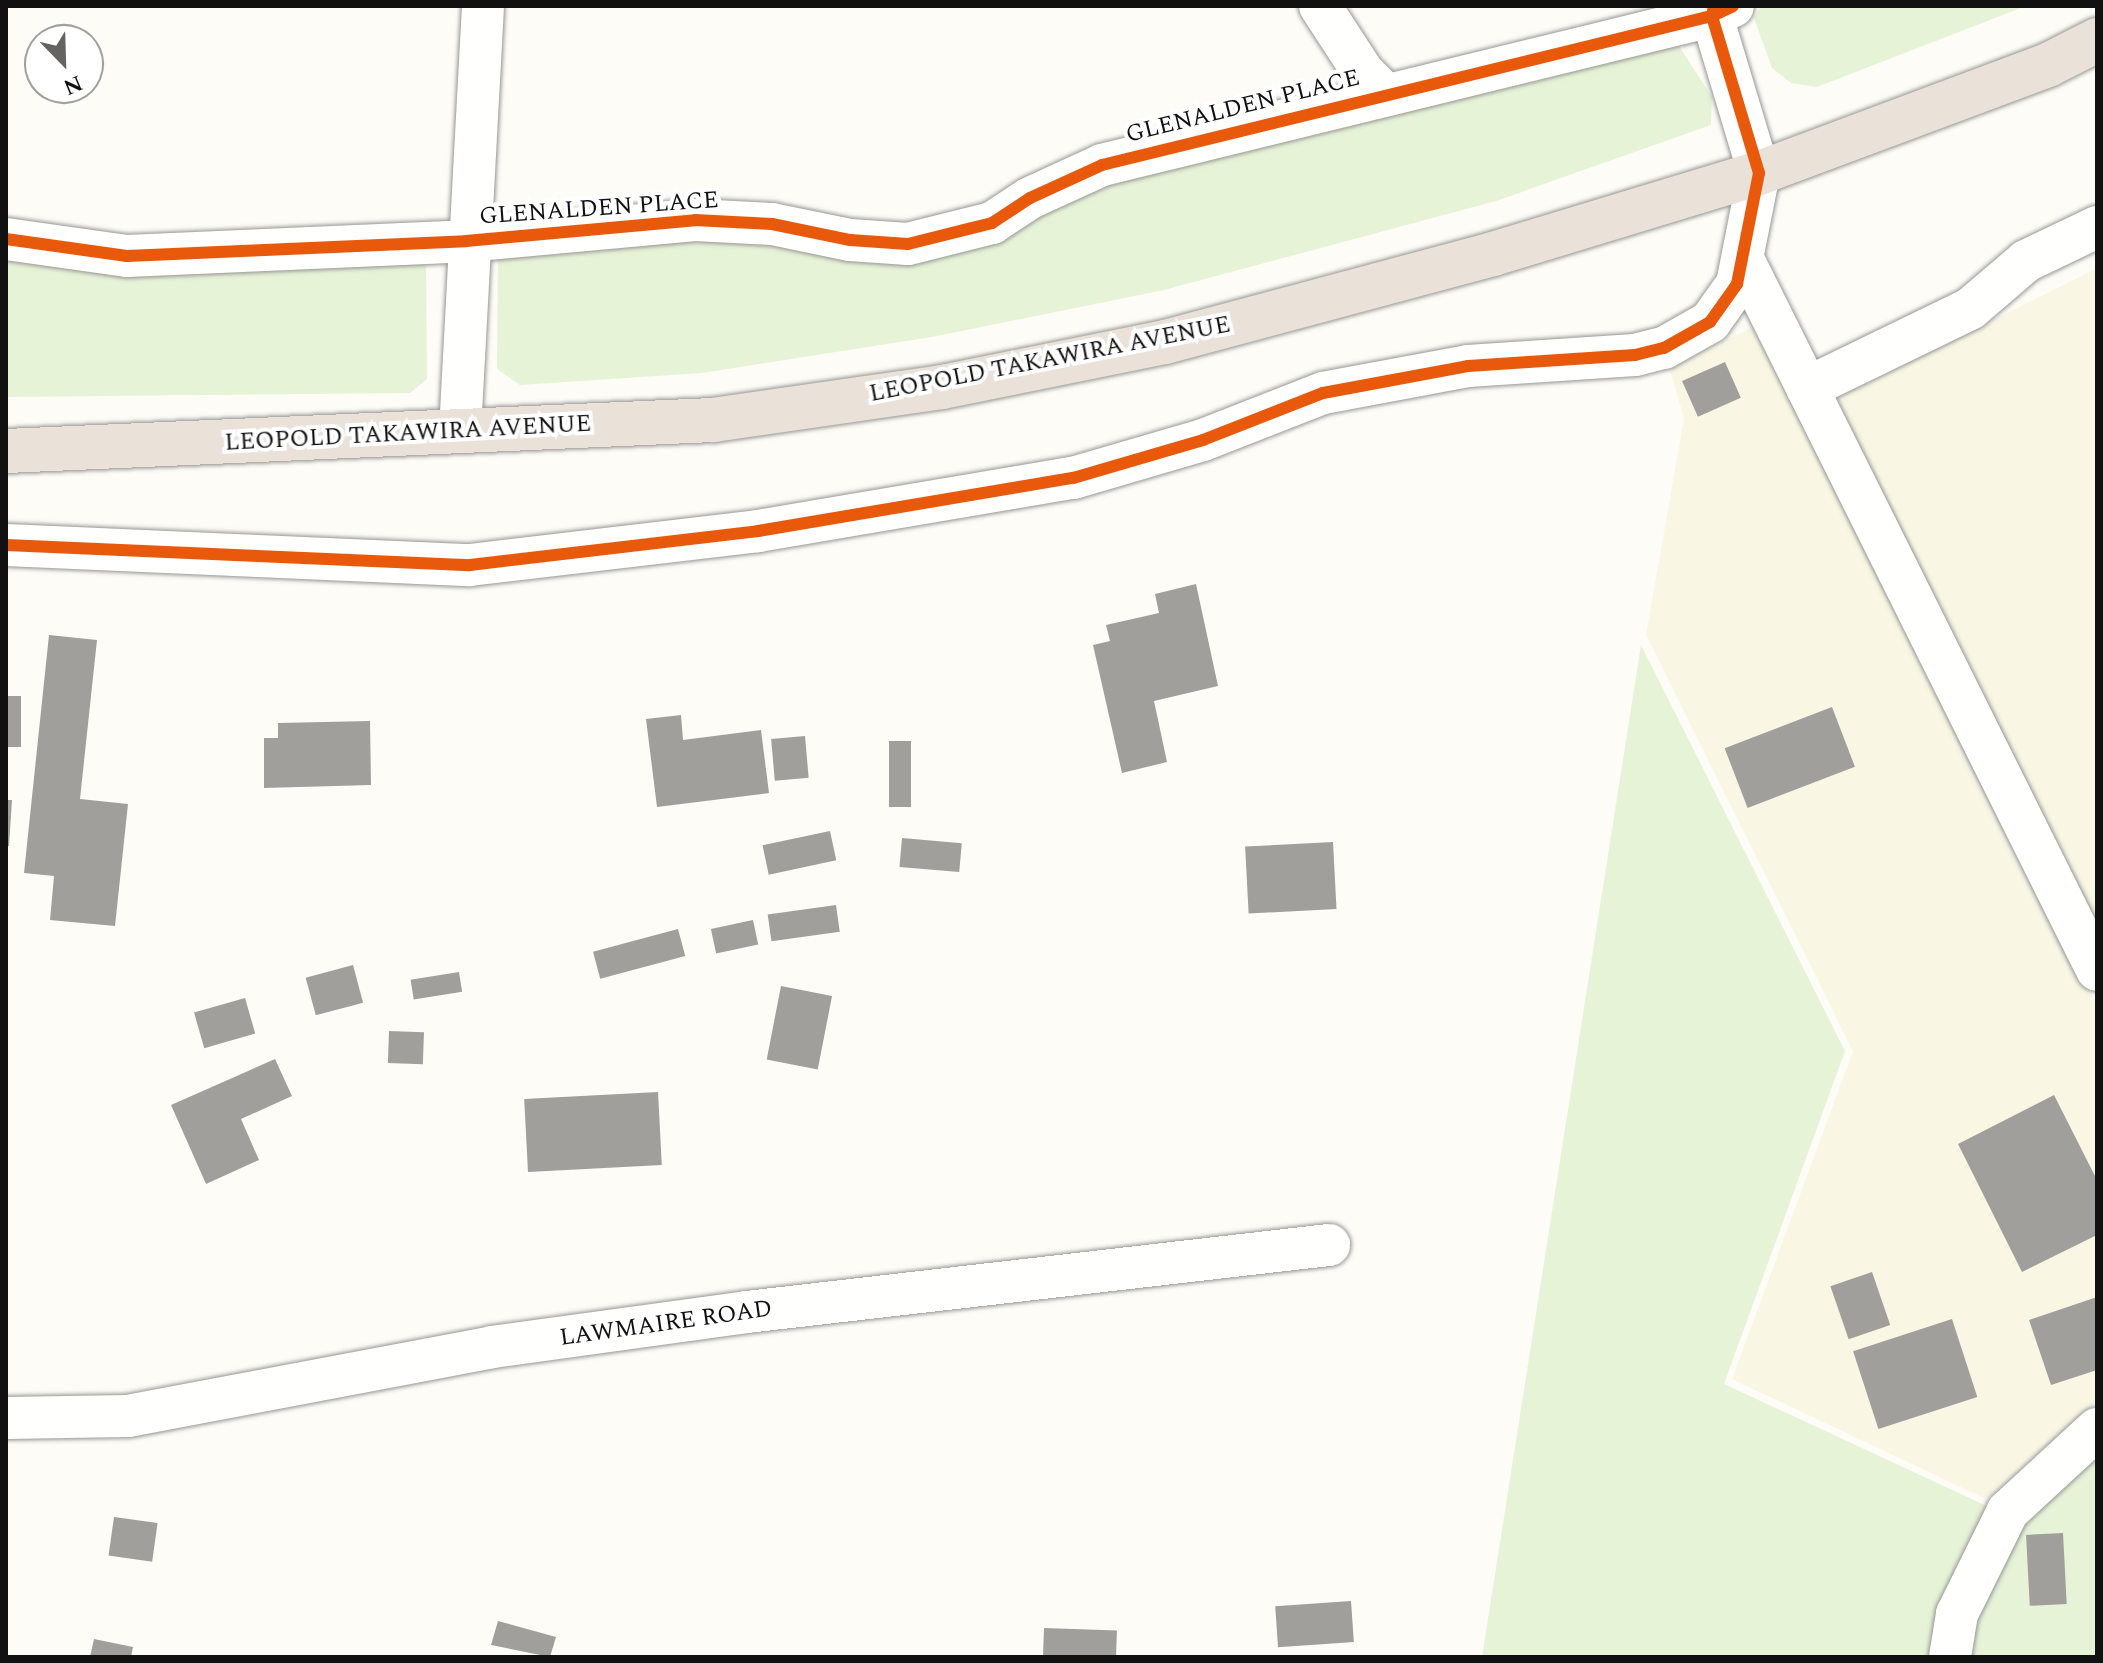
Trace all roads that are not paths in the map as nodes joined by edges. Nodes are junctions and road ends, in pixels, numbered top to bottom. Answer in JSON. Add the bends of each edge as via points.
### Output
{"nodes":[{"id":1,"x":483,"y":6,"type":"edge"},
{"id":2,"x":1320,"y":6,"type":"edge"},
{"id":3,"x":1720,"y":9,"type":"edge"},
{"id":4,"x":2097,"y":40,"type":"edge"},
{"id":5,"x":1386,"y":95,"type":"junction"},
{"id":6,"x":1759,"y":173,"type":"junction"},
{"id":7,"x":2097,"y":227,"type":"edge"},
{"id":8,"x":6,"y":239,"type":"edge"},
{"id":9,"x":466,"y":241,"type":"junction"},
{"id":10,"x":1743,"y":259,"type":"junction"},
{"id":11,"x":1807,"y":388,"type":"junction"},
{"id":12,"x":460,"y":431,"type":"junction"},
{"id":13,"x":6,"y":451,"type":"edge"},
{"id":14,"x":6,"y":545,"type":"edge"},
{"id":15,"x":2097,"y":970,"type":"edge"},
{"id":16,"x":1329,"y":1245,"type":"dead end"},
{"id":17,"x":6,"y":1418,"type":"edge"},
{"id":18,"x":2097,"y":1429,"type":"edge"},
{"id":19,"x":1950,"y":1657,"type":"edge"}],
"edges":[{"from":1,"to":9,"type":"street"},
{"from":2,"to":5,"type":"street","via":[[1363,72]]},
{"from":3,"to":5,"type":"street","name":"GLENALDEN PLACE"},
{"from":3,"to":6,"type":"street"},
{"from":4,"to":6,"type":"highway","name":"LEOPOLD TAKAWIRA AVENUE","via":[[2048,65]]},
{"from":5,"to":9,"type":"street","name":"GLENALDEN PLACE","via":[[1102,165],[1030,198],[992,223],[908,244],[850,240],[772,224],[695,220]]},
{"from":6,"to":10,"type":"street"},
{"from":6,"to":12,"type":"highway","name":"LEOPOLD TAKAWIRA AVENUE","via":[[1493,254],[1165,342],[942,387],[713,420]]},
{"from":7,"to":11,"type":"street","via":[[2026,261],[1970,309]]},
{"from":8,"to":9,"type":"street","name":"GLENALDEN PLACE","via":[[127,256]]},
{"from":9,"to":12,"type":"street"},
{"from":10,"to":11,"type":"street"},
{"from":10,"to":14,"type":"street","via":[[1724,307],[1691,336],[1664,348],[1635,355],[1468,366],[1323,393],[1203,440],[1073,478],[805,523],[470,565]]},
{"from":11,"to":15,"type":"street"},
{"from":12,"to":13,"type":"highway","name":"LEOPOLD TAKAWIRA AVENUE"},
{"from":16,"to":17,"type":"street","name":"LAWMAIRE ROAD","via":[[507,1345],[128,1416]]},
{"from":18,"to":19,"type":"street","via":[[2008,1511],[1957,1614]]}]}
